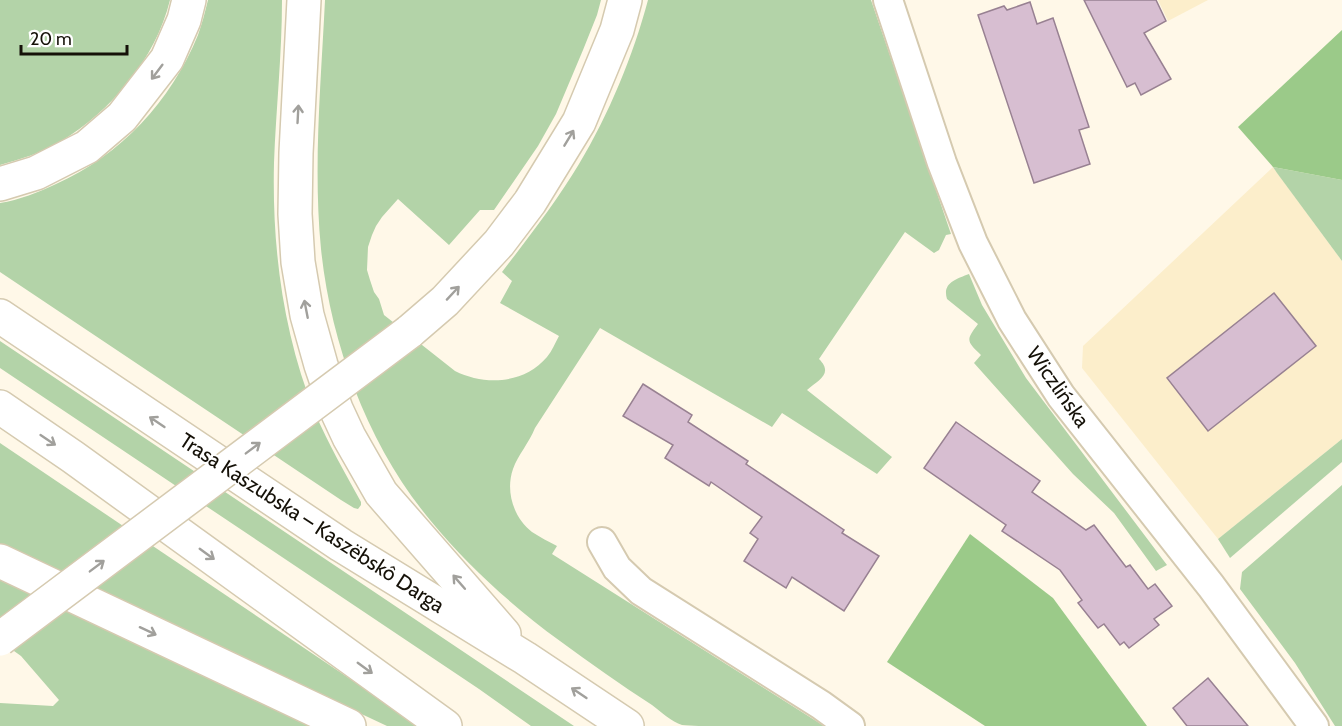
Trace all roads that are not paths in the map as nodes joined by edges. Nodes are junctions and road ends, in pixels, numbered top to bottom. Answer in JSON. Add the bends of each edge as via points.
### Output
{"nodes":[{"id":1,"x":189,"y":0,"type":"edge"},
{"id":2,"x":304,"y":0,"type":"edge"},
{"id":3,"x":626,"y":0,"type":"edge"},
{"id":4,"x":888,"y":0,"type":"edge"},
{"id":5,"x":0,"y":184,"type":"edge"},
{"id":6,"x":0,"y":316,"type":"edge"},
{"id":7,"x":0,"y":407,"type":"edge"},
{"id":8,"x":602,"y":542,"type":"dead end"},
{"id":9,"x":0,"y":561,"type":"edge"},
{"id":10,"x":0,"y":639,"type":"edge"},
{"id":11,"x":525,"y":658,"type":"junction"},
{"id":12,"x":349,"y":726,"type":"edge"},
{"id":13,"x":445,"y":726,"type":"edge"},
{"id":14,"x":627,"y":726,"type":"edge"},
{"id":15,"x":850,"y":726,"type":"edge"},
{"id":16,"x":1314,"y":726,"type":"edge"}],
"edges":[{"from":1,"to":5,"type":"highway","one_way":true,"via":[[167,59],[122,117],[87,147],[36,173]]},
{"from":11,"to":2,"type":"highway","one_way":true,"via":[[381,493],[349,437],[321,365],[307,315],[295,214]]},
{"from":10,"to":3,"type":"highway","one_way":true,"bridge":true,"via":[[445,302],[530,202],[579,122]]},
{"from":4,"to":16,"type":"street","name":"Wiczlińska","via":[[973,243],[1012,320],[1061,396],[1211,586]]},
{"from":11,"to":6,"type":"highway","name":"Trasa Kaszubska – Kaszëbskô Darga","one_way":true,"via":[[341,545]]},
{"from":7,"to":13,"type":"highway","one_way":true},
{"from":8,"to":15,"type":"street","via":[[617,568],[641,591]]},
{"from":9,"to":12,"type":"highway","one_way":true},
{"from":14,"to":11,"type":"highway","name":"Trasa Kaszubska – Kaszëbskô Darga","one_way":true}]}
